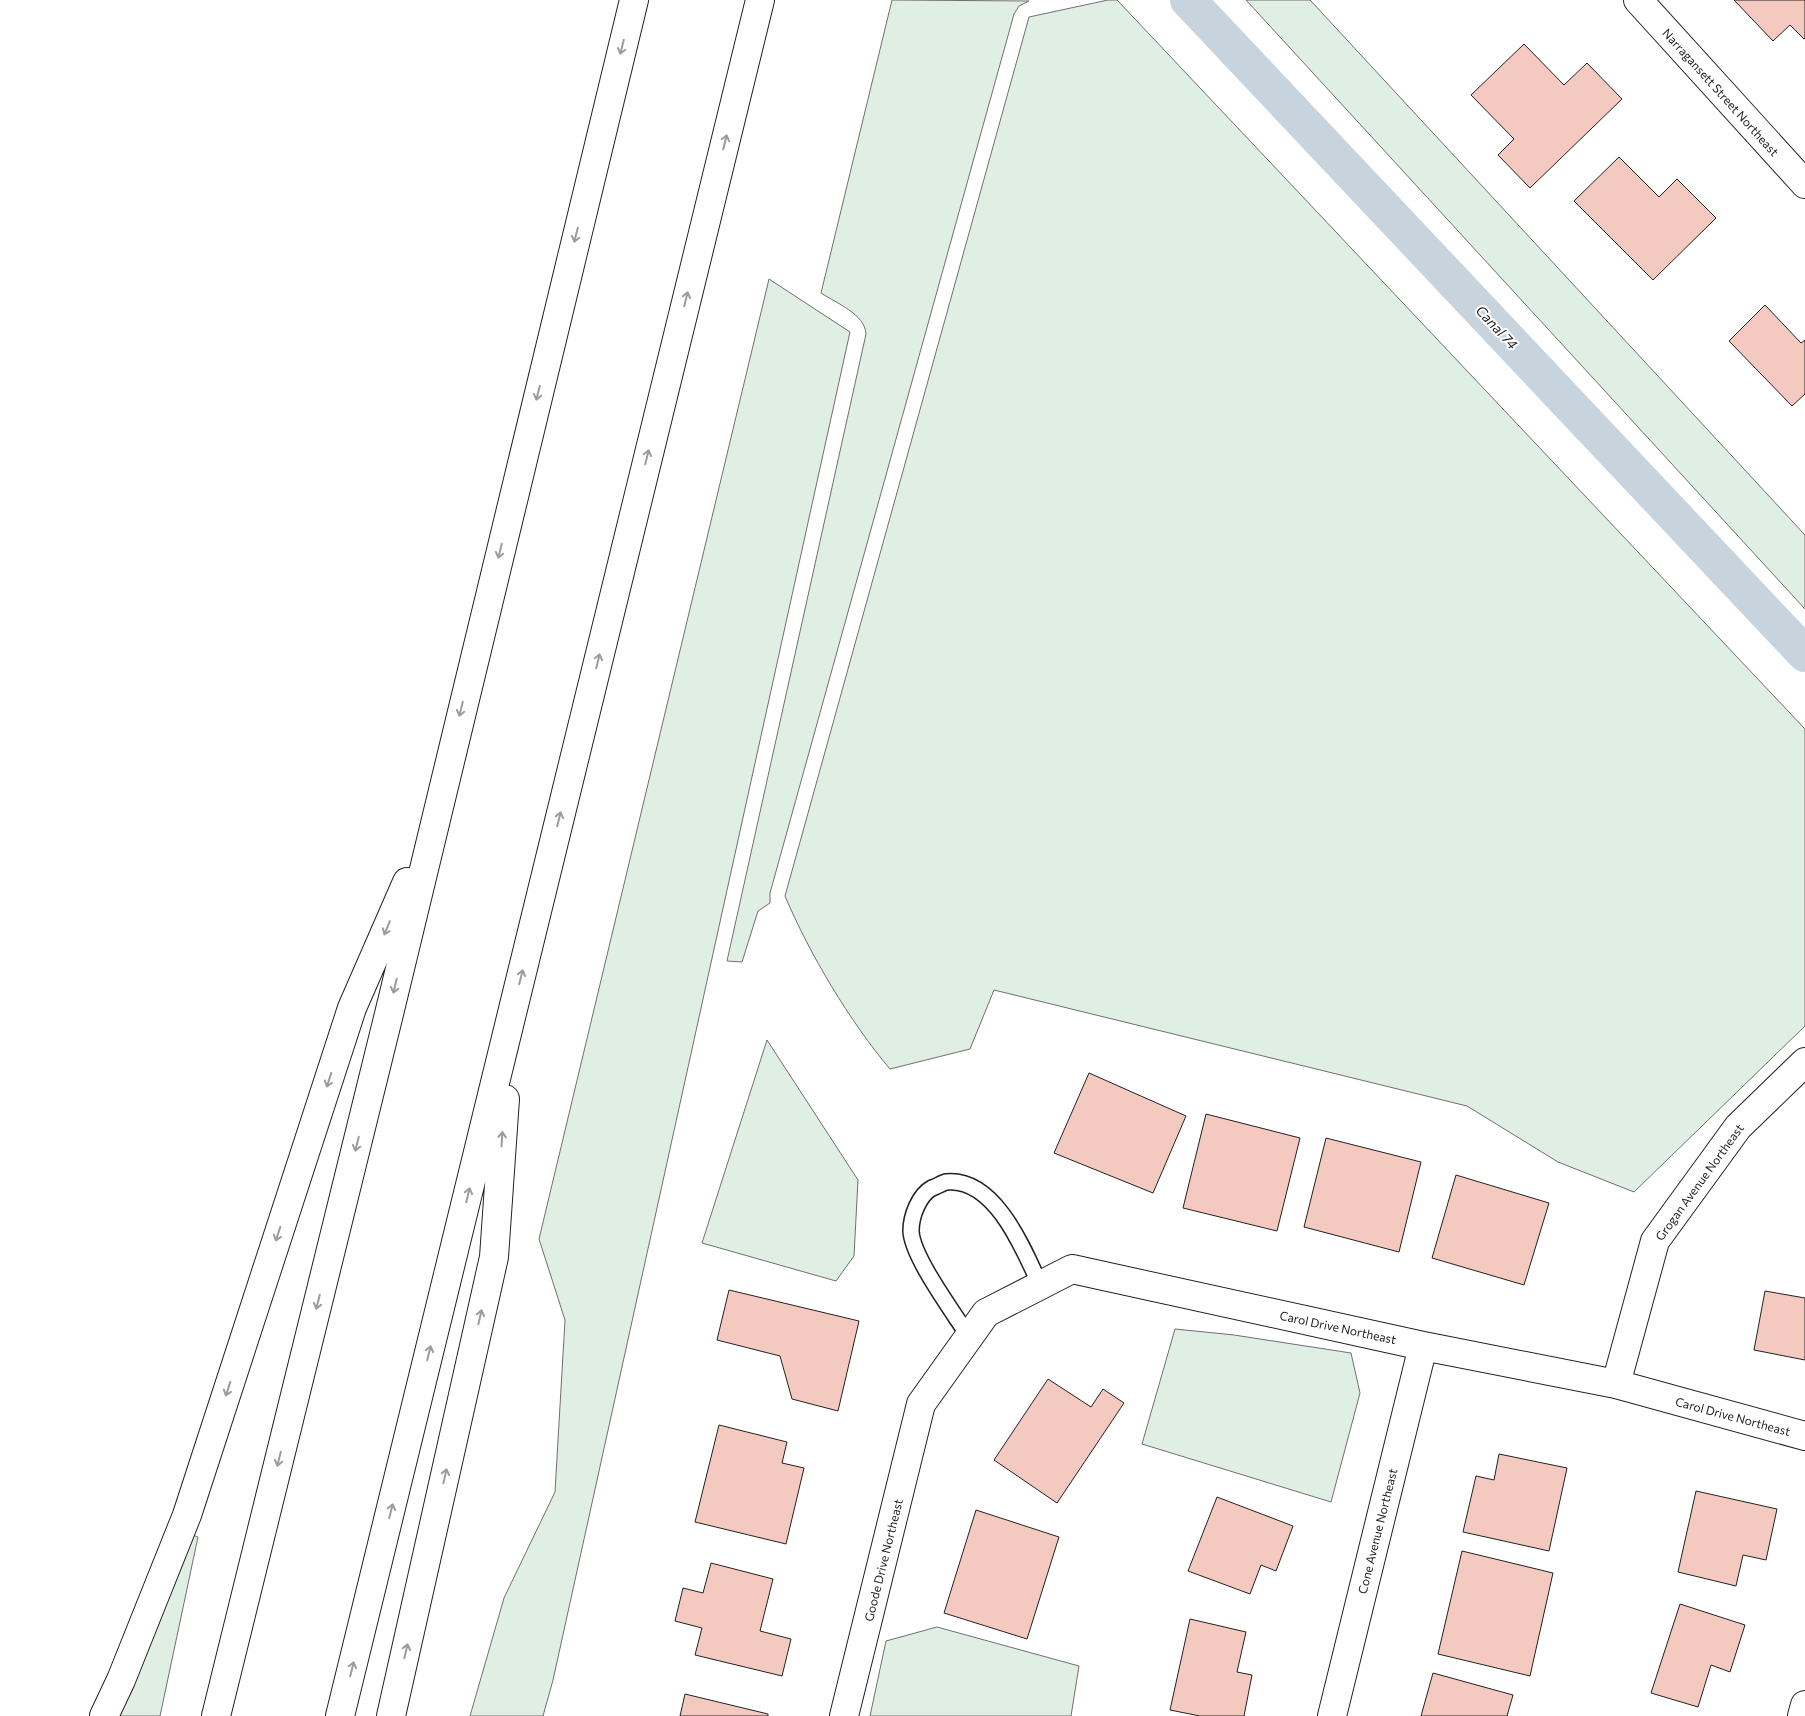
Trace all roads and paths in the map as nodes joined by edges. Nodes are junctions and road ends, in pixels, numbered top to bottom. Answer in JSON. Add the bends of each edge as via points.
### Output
{"nodes":[{"id":1,"x":634,"y":0,"type":"edge"},
{"id":2,"x":760,"y":0,"type":"edge"},
{"id":3,"x":1638,"y":0,"type":"edge"},
{"id":4,"x":1805,"y":184,"type":"edge"},
{"id":5,"x":434,"y":819,"type":"junction"},
{"id":6,"x":510,"y":1024,"type":"junction"},
{"id":7,"x":1805,"y":1062,"type":"edge"},
{"id":8,"x":1040,"y":1285,"type":"junction"},
{"id":9,"x":969,"y":1337,"type":"junction"},
{"id":10,"x":1422,"y":1346,"type":"junction"},
{"id":11,"x":1616,"y":1384,"type":"junction"},
{"id":12,"x":921,"y":1404,"type":"joint"},
{"id":13,"x":1805,"y":1436,"type":"edge"},
{"id":14,"x":1805,"y":1705,"type":"edge"},
{"id":15,"x":104,"y":1716,"type":"edge"},
{"id":16,"x":216,"y":1716,"type":"edge"},
{"id":17,"x":340,"y":1716,"type":"edge"},
{"id":18,"x":392,"y":1716,"type":"edge"},
{"id":19,"x":844,"y":1716,"type":"edge"},
{"id":20,"x":1332,"y":1716,"type":"edge"},
{"id":21,"x":1802,"y":1716,"type":"edge"}],
"edges":[{"from":1,"to":5,"type":"main road","one_way":true},
{"from":6,"to":2,"type":"main road","one_way":true},
{"from":3,"to":4,"type":"main road","name":"Narragansett Street Northeast"},
{"from":5,"to":15,"type":"main road","one_way":true,"via":[[352,1008],[187,1514]]},
{"from":5,"to":16,"type":"main road","one_way":true},
{"from":17,"to":6,"type":"main road","one_way":true},
{"from":18,"to":6,"type":"main road","one_way":true,"via":[[494,1256]]},
{"from":7,"to":11,"type":"main road","name":"Grogan Avenue Northeast","via":[[1738,1127],[1655,1241]]},
{"from":8,"to":9,"type":"main road","name":"Carol Drive Northeast","via":[[986,1313]]},
{"from":8,"to":9,"type":"lane","via":[[1019,1240],[994,1204],[971,1186],[946,1182],[928,1190],[915,1208],[911,1232],[922,1263]]},
{"from":8,"to":10,"type":"main road","name":"Carol Drive Northeast","via":[[1072,1269]]},
{"from":9,"to":12,"type":"main road","name":"Carol Drive Northeast"},
{"from":10,"to":11,"type":"main road","name":"Carol Drive Northeast"},
{"from":10,"to":20,"type":"main road","name":"Cone Avenue Northeast"},
{"from":11,"to":13,"type":"main road","name":"Carol Drive Northeast"},
{"from":12,"to":19,"type":"main road","name":"Goode Drive Northeast"},
{"from":14,"to":21,"type":"main road"}]}
